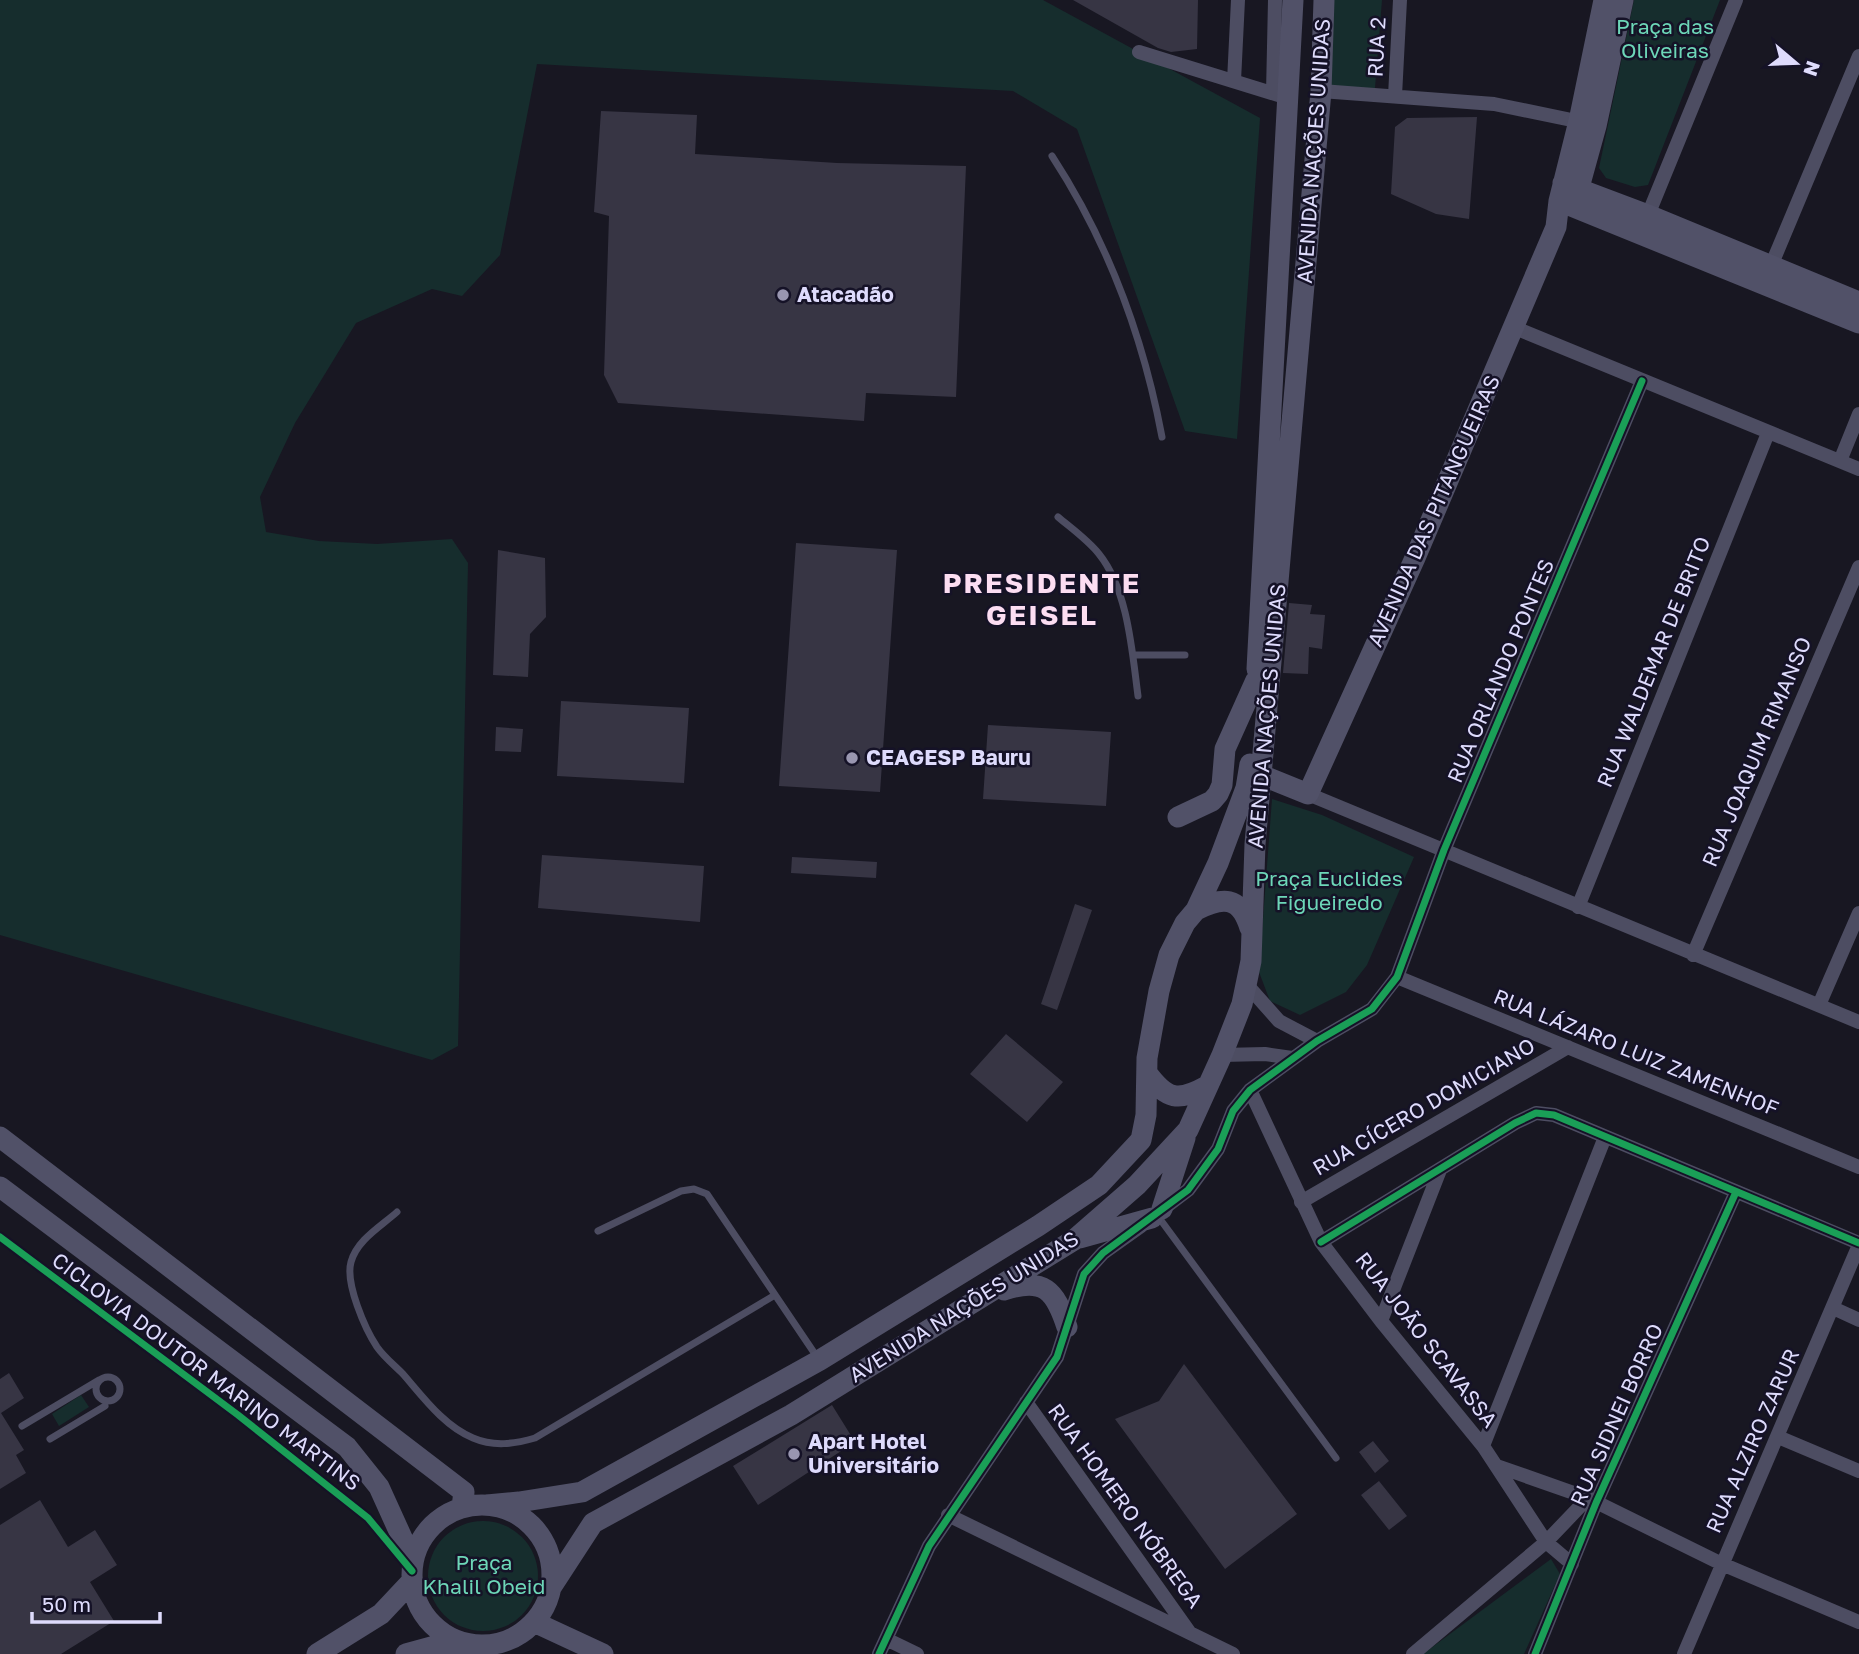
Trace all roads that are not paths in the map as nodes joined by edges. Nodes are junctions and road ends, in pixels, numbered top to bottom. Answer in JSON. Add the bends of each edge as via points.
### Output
{"nodes":[{"id":1,"x":1238,"y":0,"type":"edge"},
{"id":2,"x":1275,"y":0,"type":"edge"},
{"id":3,"x":1293,"y":0,"type":"edge"},
{"id":4,"x":1324,"y":0,"type":"edge"},
{"id":5,"x":1401,"y":0,"type":"edge"},
{"id":6,"x":1604,"y":0,"type":"edge"},
{"id":7,"x":1623,"y":0,"type":"edge"},
{"id":8,"x":1736,"y":0,"type":"edge"},
{"id":9,"x":1139,"y":52,"type":"dead end"},
{"id":10,"x":1859,"y":56,"type":"edge"},
{"id":11,"x":1234,"y":81,"type":"junction"},
{"id":12,"x":1321,"y":91,"type":"junction"},
{"id":13,"x":1281,"y":95,"type":"junction"},
{"id":14,"x":1395,"y":96,"type":"junction"},
{"id":15,"x":1588,"y":123,"type":"junction"},
{"id":16,"x":1052,"y":156,"type":"dead end"},
{"id":17,"x":1569,"y":195,"type":"junction"},
{"id":18,"x":1648,"y":215,"type":"junction"},
{"id":19,"x":1771,"y":266,"type":"junction"},
{"id":20,"x":1859,"y":302,"type":"edge"},
{"id":21,"x":1859,"y":323,"type":"edge"},
{"id":22,"x":1515,"y":328,"type":"junction"},
{"id":23,"x":1642,"y":381,"type":"junction"},
{"id":24,"x":1859,"y":414,"type":"edge"},
{"id":25,"x":1768,"y":433,"type":"junction"},
{"id":26,"x":1162,"y":437,"type":"dead end"},
{"id":27,"x":1840,"y":461,"type":"junction"},
{"id":28,"x":1859,"y":469,"type":"edge"},
{"id":29,"x":1058,"y":517,"type":"dead end"},
{"id":30,"x":1859,"y":567,"type":"edge"},
{"id":31,"x":1133,"y":655,"type":"junction"},
{"id":32,"x":1185,"y":655,"type":"dead end"},
{"id":33,"x":1256,"y":680,"type":"junction"},
{"id":34,"x":1138,"y":696,"type":"dead end"},
{"id":35,"x":1261,"y":775,"type":"junction"},
{"id":36,"x":1307,"y":793,"type":"junction"},
{"id":37,"x":1178,"y":817,"type":"dead end"},
{"id":38,"x":1444,"y":850,"type":"junction"},
{"id":39,"x":1578,"y":907,"type":"junction"},
{"id":40,"x":1196,"y":910,"type":"junction"},
{"id":41,"x":1859,"y":913,"type":"edge"},
{"id":42,"x":1693,"y":955,"type":"junction"},
{"id":43,"x":1251,"y":961,"type":"junction"},
{"id":44,"x":1397,"y":977,"type":"junction"},
{"id":45,"x":1247,"y":985,"type":"junction"},
{"id":46,"x":1819,"y":1005,"type":"junction"},
{"id":47,"x":1859,"y":1022,"type":"edge"},
{"id":48,"x":1317,"y":1041,"type":"junction"},
{"id":49,"x":1568,"y":1047,"type":"junction"},
{"id":50,"x":1222,"y":1055,"type":"junction"},
{"id":51,"x":1292,"y":1058,"type":"junction"},
{"id":52,"x":1147,"y":1073,"type":"junction"},
{"id":53,"x":1207,"y":1086,"type":"junction"},
{"id":54,"x":1250,"y":1090,"type":"junction"},
{"id":55,"x":1188,"y":1130,"type":"junction"},
{"id":56,"x":0,"y":1137,"type":"edge"},
{"id":57,"x":1605,"y":1137,"type":"junction"},
{"id":58,"x":1859,"y":1167,"type":"edge"},
{"id":59,"x":1440,"y":1170,"type":"junction"},
{"id":60,"x":0,"y":1187,"type":"edge"},
{"id":61,"x":1737,"y":1192,"type":"junction"},
{"id":62,"x":1301,"y":1202,"type":"junction"},
{"id":63,"x":397,"y":1212,"type":"dead end"},
{"id":64,"x":1157,"y":1214,"type":"junction"},
{"id":65,"x":598,"y":1231,"type":"dead end"},
{"id":66,"x":1074,"y":1240,"type":"junction"},
{"id":67,"x":1321,"y":1242,"type":"junction"},
{"id":68,"x":1859,"y":1244,"type":"edge"},
{"id":69,"x":775,"y":1295,"type":"junction"},
{"id":70,"x":979,"y":1299,"type":"junction"},
{"id":71,"x":1833,"y":1308,"type":"junction"},
{"id":72,"x":1859,"y":1320,"type":"edge"},
{"id":73,"x":1381,"y":1321,"type":"junction"},
{"id":74,"x":1067,"y":1327,"type":"junction"},
{"id":75,"x":820,"y":1360,"type":"junction"},
{"id":76,"x":99,"y":1380,"type":"dead end"},
{"id":77,"x":1026,"y":1402,"type":"junction"},
{"id":78,"x":105,"y":1406,"type":"dead end"},
{"id":79,"x":22,"y":1426,"type":"dead end"},
{"id":80,"x":1779,"y":1437,"type":"junction"},
{"id":81,"x":51,"y":1439,"type":"dead end"},
{"id":82,"x":1483,"y":1446,"type":"junction"},
{"id":83,"x":1336,"y":1458,"type":"dead end"},
{"id":84,"x":1497,"y":1466,"type":"junction"},
{"id":85,"x":1859,"y":1472,"type":"edge"},
{"id":86,"x":1592,"y":1501,"type":"junction"},
{"id":87,"x":487,"y":1505,"type":"junction"},
{"id":88,"x":462,"y":1507,"type":"junction"},
{"id":89,"x":948,"y":1515,"type":"junction"},
{"id":90,"x":1546,"y":1542,"type":"junction"},
{"id":91,"x":1572,"y":1564,"type":"junction"},
{"id":92,"x":1722,"y":1564,"type":"junction"},
{"id":93,"x":413,"y":1572,"type":"junction"},
{"id":94,"x":550,"y":1589,"type":"junction"},
{"id":95,"x":534,"y":1622,"type":"junction"},
{"id":96,"x":1859,"y":1622,"type":"edge"},
{"id":97,"x":1191,"y":1634,"type":"junction"},
{"id":98,"x":886,"y":1639,"type":"junction"},
{"id":99,"x":474,"y":1644,"type":"junction"},
{"id":100,"x":317,"y":1654,"type":"edge"},
{"id":101,"x":406,"y":1654,"type":"edge"},
{"id":102,"x":603,"y":1654,"type":"edge"},
{"id":103,"x":879,"y":1654,"type":"edge"},
{"id":104,"x":917,"y":1654,"type":"edge"},
{"id":105,"x":1233,"y":1654,"type":"edge"},
{"id":106,"x":1413,"y":1654,"type":"edge"},
{"id":107,"x":1535,"y":1654,"type":"edge"},
{"id":108,"x":1684,"y":1654,"type":"edge"}],
"edges":[{"from":1,"to":11,"type":"street"},
{"from":2,"to":13,"type":"street"},
{"from":3,"to":13,"type":"main road","name":"AVENIDA NAÇÕES UNIDAS"},
{"from":4,"to":12,"type":"main road","name":"AVENIDA NAÇÕES UNIDAS"},
{"from":5,"to":14,"type":"street","name":"RUA 2"},
{"from":6,"to":15,"type":"main road","name":"AVENIDA DAS PITANGUEIRAS"},
{"from":7,"to":15,"type":"main road","name":"AVENIDA DAS PITANGUEIRAS"},
{"from":8,"to":18,"type":"street"},
{"from":9,"to":11,"type":"street"},
{"from":10,"to":19,"type":"street"},
{"from":11,"to":13,"type":"street"},
{"from":12,"to":14,"type":"street"},
{"from":12,"to":35,"type":"main road","name":"AVENIDA NAÇÕES UNIDAS"},
{"from":13,"to":33,"type":"main road","name":"AVENIDA NAÇÕES UNIDAS"},
{"from":14,"to":15,"type":"street","via":[[1494,104]]},
{"from":15,"to":17,"type":"main road","name":"AVENIDA DAS PITANGUEIRAS"},
{"from":16,"to":26,"type":"lane","via":[[1079,198],[1116,276],[1143,352]]},
{"from":17,"to":18,"type":"main road"},
{"from":17,"to":21,"type":"main road"},
{"from":17,"to":22,"type":"main road","name":"AVENIDA DAS PITANGUEIRAS"},
{"from":18,"to":19,"type":"main road"},
{"from":19,"to":20,"type":"main road"},
{"from":22,"to":23,"type":"street"},
{"from":22,"to":36,"type":"main road","name":"AVENIDA DAS PITANGUEIRAS"},
{"from":23,"to":25,"type":"street"},
{"from":23,"to":38,"type":"street","name":"RUA ORLANDO PONTES"},
{"from":24,"to":27,"type":"street"},
{"from":25,"to":27,"type":"street"},
{"from":25,"to":39,"type":"street","name":"RUA WALDEMAR DE BRITO"},
{"from":27,"to":28,"type":"street"},
{"from":29,"to":31,"type":"lane","via":[[1099,554],[1114,579]]},
{"from":30,"to":42,"type":"street","name":"RUA JOAQUIM RIMANSO"},
{"from":31,"to":32,"type":"lane"},
{"from":31,"to":34,"type":"lane"},
{"from":33,"to":37,"type":"main road","via":[[1225,749],[1218,794]]},
{"from":33,"to":40,"type":"main road","name":"AVENIDA NAÇÕES UNIDAS","via":[[1246,788]]},
{"from":35,"to":36,"type":"main road"},
{"from":35,"to":43,"type":"main road","name":"AVENIDA NAÇÕES UNIDAS"},
{"from":36,"to":38,"type":"street"},
{"from":38,"to":39,"type":"street"},
{"from":38,"to":44,"type":"street","name":"RUA ORLANDO PONTES"},
{"from":39,"to":42,"type":"street"},
{"from":40,"to":43,"type":"main road","via":[[1219,900],[1243,909],[1250,926]]},
{"from":40,"to":52,"type":"main road","name":"AVENIDA NAÇÕES UNIDAS","via":[[1174,945],[1162,979]]},
{"from":41,"to":46,"type":"street"},
{"from":42,"to":46,"type":"street"},
{"from":43,"to":45,"type":"main road","name":"AVENIDA NAÇÕES UNIDAS"},
{"from":44,"to":48,"type":"street","name":"RUA ORLANDO PONTES","via":[[1373,1009]]},
{"from":44,"to":49,"type":"street","name":"RUA LÁZARO LUIZ ZAMENHOF"},
{"from":45,"to":48,"type":"street","via":[[1279,1021]]},
{"from":45,"to":50,"type":"main road","name":"AVENIDA NAÇÕES UNIDAS"},
{"from":46,"to":47,"type":"street"},
{"from":48,"to":51,"type":"street","name":"RUA ORLANDO PONTES"},
{"from":49,"to":58,"type":"street","name":"RUA LÁZARO LUIZ ZAMENHOF"},
{"from":49,"to":62,"type":"street","name":"RUA CÍCERO DOMICIANO"},
{"from":50,"to":51,"type":"street"},
{"from":50,"to":53,"type":"main road","name":"AVENIDA NAÇÕES UNIDAS"},
{"from":51,"to":54,"type":"street","name":"RUA ORLANDO PONTES"},
{"from":52,"to":53,"type":"main road","via":[[1157,1087],[1173,1097],[1189,1096]]},
{"from":52,"to":75,"type":"main road","name":"AVENIDA NAÇÕES UNIDAS","via":[[1141,1140],[1099,1185]]},
{"from":53,"to":55,"type":"main road","name":"AVENIDA NAÇÕES UNIDAS"},
{"from":54,"to":62,"type":"street","name":"RUA JOÃO SCAVASSA"},
{"from":54,"to":64,"type":"street","name":"RUA ORLANDO PONTES","via":[[1233,1111],[1218,1149],[1188,1190]]},
{"from":55,"to":64,"type":"main road"},
{"from":55,"to":66,"type":"main road","name":"AVENIDA NAÇÕES UNIDAS","via":[[1137,1185]]},
{"from":56,"to":88,"type":"main road","via":[[464,1492]]},
{"from":57,"to":59,"type":"street","via":[[1554,1115],[1536,1113]]},
{"from":57,"to":61,"type":"street"},
{"from":57,"to":82,"type":"street"},
{"from":59,"to":67,"type":"street"},
{"from":59,"to":73,"type":"street"},
{"from":60,"to":93,"type":"main road","via":[[347,1447],[379,1488]]},
{"from":61,"to":68,"type":"street"},
{"from":61,"to":86,"type":"street","name":"RUA SIDNEI BORRO"},
{"from":62,"to":67,"type":"street","name":"RUA JOÃO SCAVASSA"},
{"from":63,"to":69,"type":"lane","via":[[356,1248],[350,1264],[349,1281],[364,1321],[377,1347],[448,1423],[490,1444],[535,1437]]},
{"from":64,"to":66,"type":"main road"},
{"from":64,"to":74,"type":"street","name":"RUA ORLANDO PONTES","via":[[1103,1253],[1084,1274]]},
{"from":64,"to":83,"type":"lane"},
{"from":65,"to":69,"type":"lane","via":[[694,1189],[707,1194]]},
{"from":66,"to":70,"type":"main road","name":"AVENIDA NAÇÕES UNIDAS"},
{"from":67,"to":73,"type":"street","name":"RUA JOÃO SCAVASSA"},
{"from":68,"to":71,"type":"street","name":"RUA ALZIRO ZARUR"},
{"from":69,"to":75,"type":"lane"},
{"from":70,"to":74,"type":"main road","via":[[1025,1283],[1043,1287],[1059,1303]]},
{"from":70,"to":94,"type":"main road","name":"AVENIDA NAÇÕES UNIDAS","via":[[791,1415],[593,1524]]},
{"from":71,"to":72,"type":"street"},
{"from":71,"to":80,"type":"street","name":"RUA ALZIRO ZARUR"},
{"from":73,"to":82,"type":"street","name":"RUA JOÃO SCAVASSA"},
{"from":74,"to":77,"type":"street","name":"RUA ORLANDO PONTES","via":[[1056,1357]]},
{"from":75,"to":87,"type":"main road","name":"AVENIDA NAÇÕES UNIDAS","via":[[582,1492]]},
{"from":76,"to":79,"type":"lane"},
{"from":77,"to":89,"type":"street","name":"RUA ORLANDO PONTES"},
{"from":77,"to":97,"type":"street","name":"RUA HOMERO NÓBREGA"},
{"from":78,"to":81,"type":"lane"},
{"from":80,"to":85,"type":"street"},
{"from":80,"to":92,"type":"street","name":"RUA ALZIRO ZARUR"},
{"from":82,"to":84,"type":"street","name":"RUA JOÃO SCAVASSA"},
{"from":84,"to":86,"type":"street"},
{"from":84,"to":90,"type":"street","name":"RUA JOÃO SCAVASSA"},
{"from":86,"to":90,"type":"street"},
{"from":86,"to":91,"type":"street","name":"RUA SIDNEI BORRO"},
{"from":86,"to":92,"type":"street"},
{"from":87,"to":88,"type":"main road","name":"AVENIDA NAÇÕES UNIDAS"},
{"from":87,"to":94,"type":"main road","name":"AVENIDA NAÇÕES UNIDAS","via":[[519,1515],[543,1539],[552,1572]]},
{"from":88,"to":93,"type":"main road","name":"AVENIDA NAÇÕES UNIDAS","via":[[430,1528],[419,1544]]},
{"from":89,"to":97,"type":"street"},
{"from":89,"to":98,"type":"street","name":"RUA ORLANDO PONTES"},
{"from":90,"to":91,"type":"street","name":"RUA JOÃO SCAVASSA"},
{"from":90,"to":106,"type":"street"},
{"from":91,"to":107,"type":"street","name":"RUA SIDNEI BORRO"},
{"from":92,"to":96,"type":"street"},
{"from":92,"to":108,"type":"street","name":"RUA ALZIRO ZARUR"},
{"from":93,"to":99,"type":"main road","via":[[427,1619],[448,1636]]},
{"from":93,"to":100,"type":"main road","name":"AVENIDA NAÇÕES UNIDAS","via":[[381,1614]]},
{"from":94,"to":95,"type":"main road","name":"AVENIDA NAÇÕES UNIDAS"},
{"from":95,"to":99,"type":"main road","via":[[507,1640]]},
{"from":95,"to":102,"type":"main road"},
{"from":97,"to":105,"type":"street"},
{"from":98,"to":103,"type":"street","name":"RUA ORLANDO PONTES"},
{"from":98,"to":104,"type":"street"},
{"from":99,"to":101,"type":"main road","via":[[439,1645]]}]}
